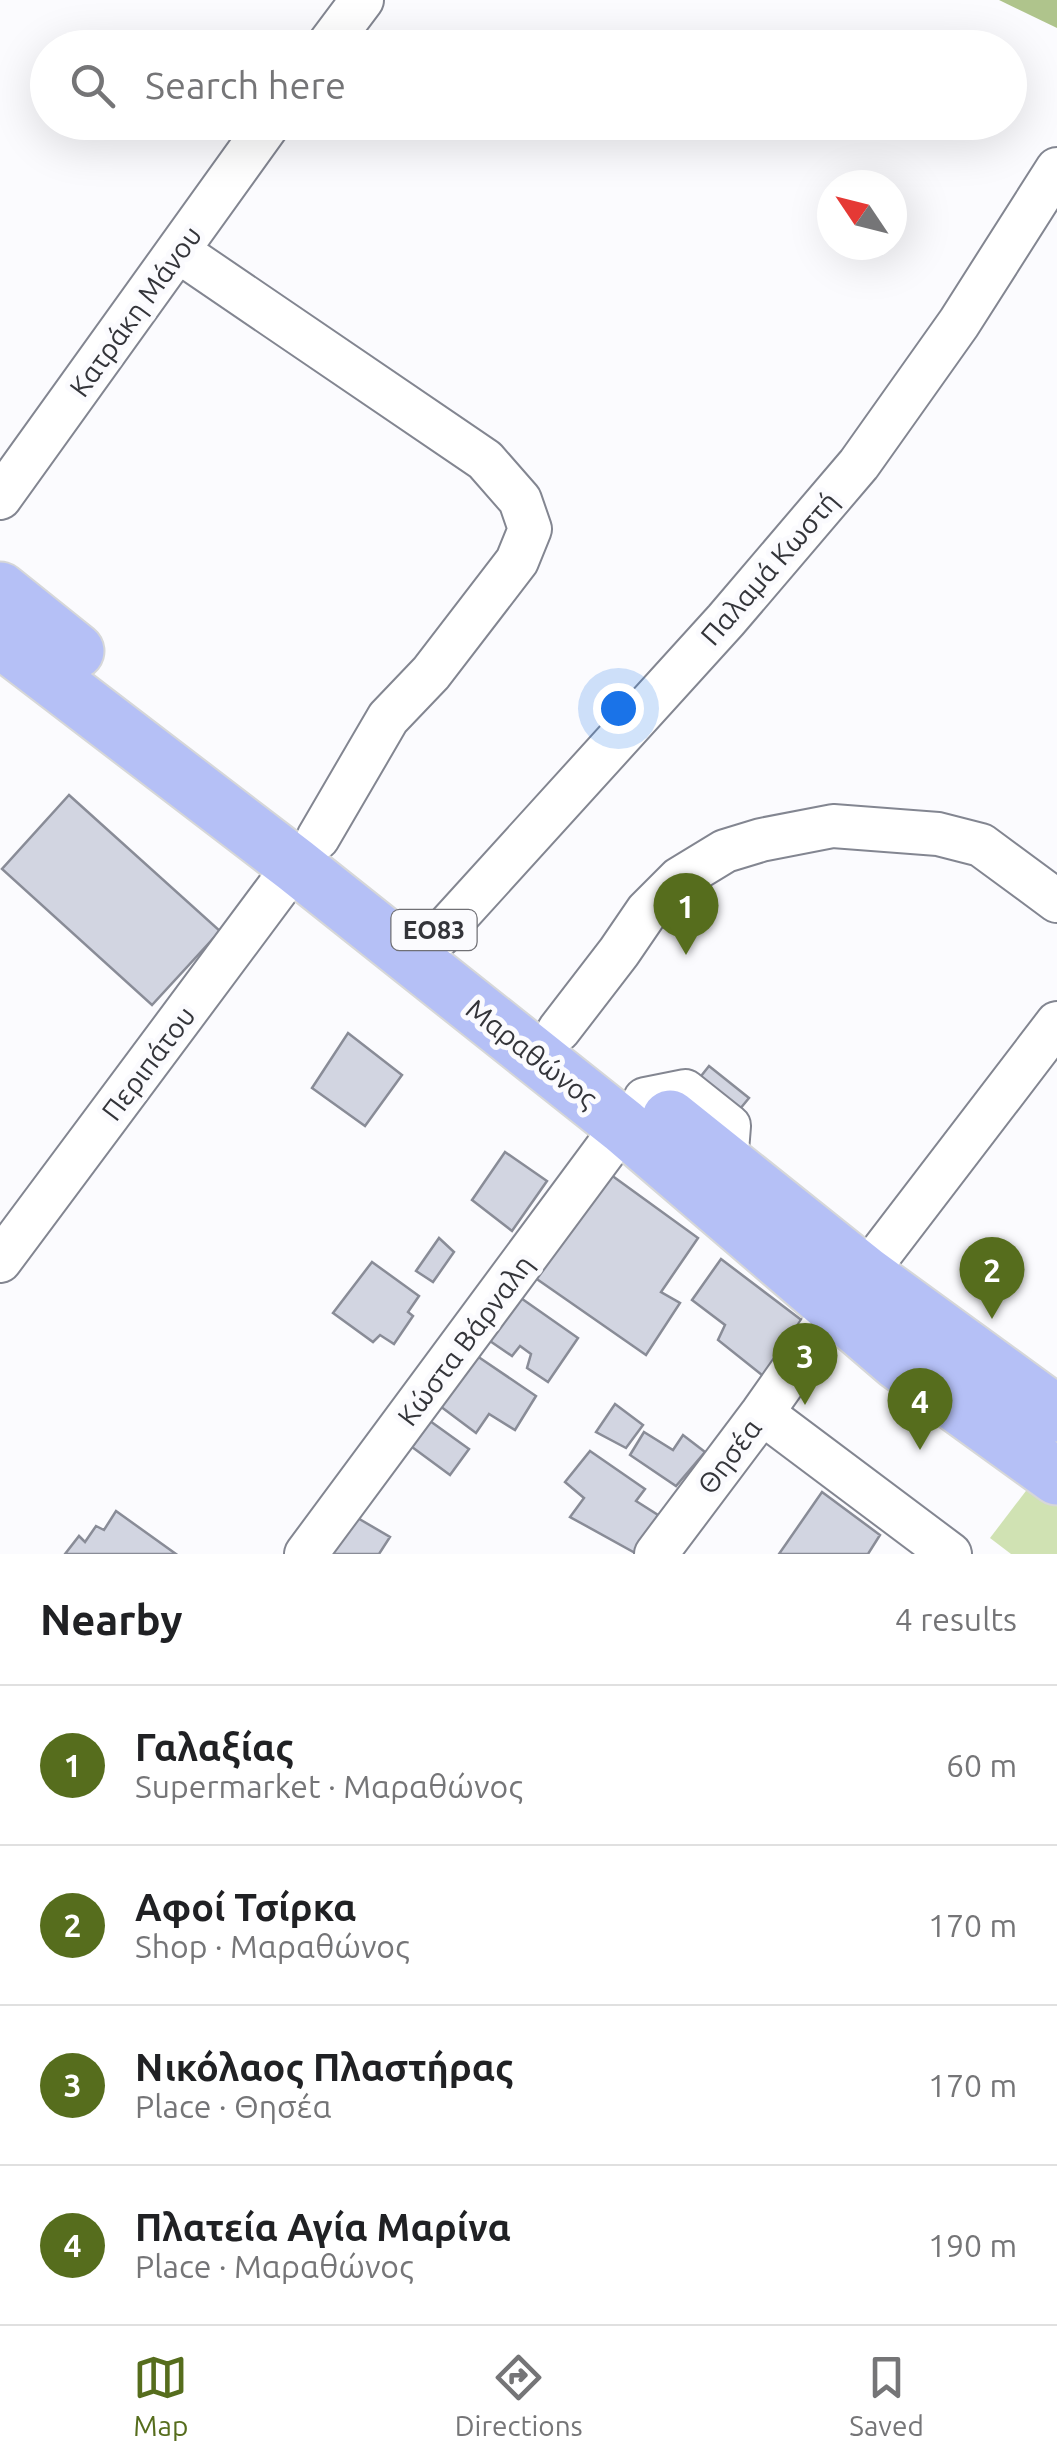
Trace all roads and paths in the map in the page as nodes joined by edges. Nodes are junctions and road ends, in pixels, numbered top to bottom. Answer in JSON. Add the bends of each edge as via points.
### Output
{"nodes":[{"id":1,"x":362,"y":0,"type":"edge"},
{"id":2,"x":340,"y":30,"type":"edge"},
{"id":3,"x":257,"y":140,"type":"edge"},
{"id":4,"x":1057,"y":169,"type":"edge"},
{"id":5,"x":178,"y":251,"type":"junction"},
{"id":6,"x":0,"y":498,"type":"edge"},
{"id":7,"x":0,"y":590,"type":"edge"},
{"id":8,"x":0,"y":639,"type":"edge"},
{"id":9,"x":307,"y":852,"type":"junction"},
{"id":10,"x":1057,"y":902,"type":"edge"},
{"id":11,"x":440,"y":935,"type":"junction"},
{"id":12,"x":1057,"y":1024,"type":"edge"},
{"id":13,"x":560,"y":1030,"type":"junction"},
{"id":14,"x":634,"y":1112,"type":"junction"},
{"id":15,"x":0,"y":1260,"type":"edge"},
{"id":16,"x":850,"y":1291,"type":"junction"},
{"id":17,"x":762,"y":1413,"type":"junction"},
{"id":18,"x":1057,"y":1414,"type":"edge"},
{"id":19,"x":1057,"y":1477,"type":"edge"},
{"id":20,"x":306,"y":1554,"type":"edge"},
{"id":21,"x":656,"y":1554,"type":"edge"},
{"id":22,"x":950,"y":1554,"type":"edge"}],
"edges":[{"from":1,"to":2,"type":"street"},
{"from":3,"to":5,"type":"street","name":"Κατράκη Μάνου"},
{"from":4,"to":11,"type":"street","name":"Παλαμά Κωστή","via":[[859,464]]},
{"from":5,"to":6,"type":"street","name":"Κατράκη Μάνου"},
{"from":5,"to":9,"type":"street","name":"Περιπάτου","via":[[485,460],[520,500],[530,528],[517,561],[388,718]]},
{"from":7,"to":9,"type":"main road","name":"Μαραθώνος","number":"ΕΟ83"},
{"from":8,"to":9,"type":"main road","name":"Μαραθώνος","number":"ΕΟ83"},
{"from":9,"to":11,"type":"main road","name":"Μαραθώνος","number":"ΕΟ83"},
{"from":9,"to":14,"type":"main road","name":"Μαραθώνος","number":"ΕΟ83"},
{"from":9,"to":15,"type":"street","name":"Περιπάτου"},
{"from":10,"to":13,"type":"street","via":[[982,845],[938,834],[833,826],[761,840],[725,851],[679,879],[647,910]]},
{"from":11,"to":13,"type":"main road","name":"Μαραθώνος","number":"ΕΟ83"},
{"from":12,"to":16,"type":"street","name":"Θησέα"},
{"from":13,"to":14,"type":"main road","name":"Μαραθώνος","number":"ΕΟ83"},
{"from":14,"to":16,"type":"main road","name":"Μαραθώνος","number":"ΕΟ83"},
{"from":14,"to":16,"type":"main road","name":"Μαραθώνος","number":"ΕΟ83","via":[[726,1163]]},
{"from":14,"to":20,"type":"street","name":"Κώστα Βάρναλη"},
{"from":16,"to":17,"type":"street","name":"Θησέα"},
{"from":16,"to":18,"type":"main road","name":"Μαραθώνος","number":"ΕΟ83"},
{"from":16,"to":19,"type":"main road","name":"Μαραθώνος","number":"ΕΟ83","via":[[898,1362]]},
{"from":17,"to":21,"type":"street","name":"Θησέα"},
{"from":17,"to":22,"type":"street"}]}
